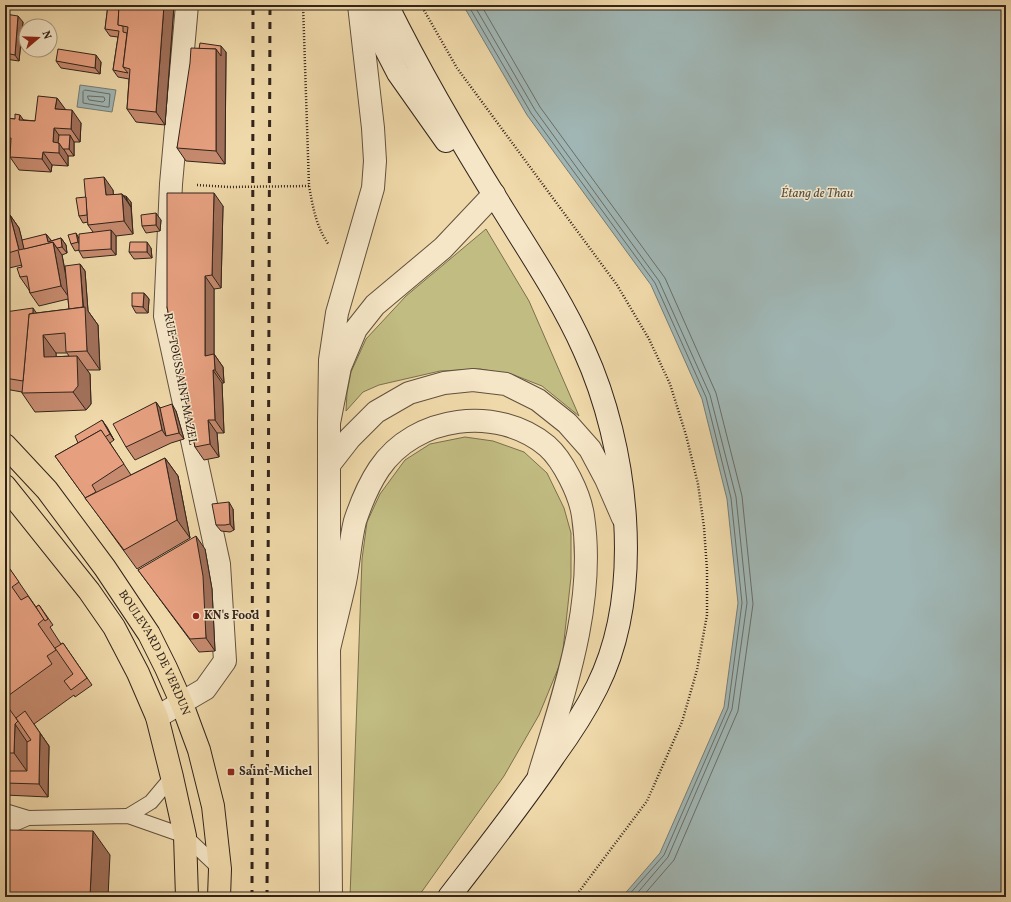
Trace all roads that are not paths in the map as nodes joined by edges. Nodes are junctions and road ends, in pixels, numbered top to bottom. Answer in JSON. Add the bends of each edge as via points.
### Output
{"nodes":[{"id":1,"x":187,"y":5,"type":"edge"},
{"id":2,"x":359,"y":5,"type":"edge"},
{"id":3,"x":363,"y":5,"type":"edge"},
{"id":4,"x":387,"y":5,"type":"edge"},
{"id":5,"x":494,"y":194,"type":"junction"},
{"id":6,"x":329,"y":423,"type":"junction"},
{"id":7,"x":5,"y":445,"type":"edge"},
{"id":8,"x":329,"y":465,"type":"junction"},
{"id":9,"x":5,"y":486,"type":"edge"},
{"id":10,"x":625,"y":522,"type":"junction"},
{"id":11,"x":329,"y":649,"type":"junction"},
{"id":12,"x":182,"y":704,"type":"junction"},
{"id":13,"x":157,"y":717,"type":"junction"},
{"id":14,"x":172,"y":777,"type":"junction"},
{"id":15,"x":536,"y":783,"type":"junction"},
{"id":16,"x":5,"y":811,"type":"edge"},
{"id":17,"x":128,"y":816,"type":"junction"},
{"id":18,"x":28,"y":818,"type":"junction"},
{"id":19,"x":5,"y":828,"type":"edge"},
{"id":20,"x":185,"y":836,"type":"junction"},
{"id":21,"x":220,"y":869,"type":"junction"},
{"id":22,"x":187,"y":897,"type":"edge"},
{"id":23,"x":219,"y":897,"type":"edge"},
{"id":24,"x":331,"y":897,"type":"edge"},
{"id":25,"x":449,"y":897,"type":"edge"}],
"edges":[{"from":1,"to":12,"type":"street","name":"RUE TOUSSAINT MAZEL","via":[[171,184],[165,316],[219,564],[225,661],[205,689]]},
{"from":2,"to":6,"type":"street","via":[[375,161],[372,188],[337,312],[330,360]]},
{"from":3,"to":5,"type":"street","via":[[398,73],[450,147]]},
{"from":4,"to":5,"type":"street","via":[[441,107]]},
{"from":5,"to":6,"type":"street","via":[[443,248],[375,305],[356,329],[340,367]]},
{"from":5,"to":10,"type":"street","via":[[565,312],[590,364],[612,433]]},
{"from":6,"to":8,"type":"street"},
{"from":7,"to":12,"type":"main road","name":"BOULEVARD DE VERDUN","via":[[47,490],[105,568],[149,634]]},
{"from":8,"to":10,"type":"street","via":[[350,438],[376,412],[409,393],[444,383],[473,380],[506,384],[538,400],[567,423],[590,449]]},
{"from":8,"to":11,"type":"street"},
{"from":9,"to":13,"type":"main road","name":"BOULEVARD DE VERDUN","via":[[90,591],[114,627]]},
{"from":10,"to":15,"type":"street","via":[[627,556],[624,596],[613,646],[598,686]]},
{"from":11,"to":15,"type":"street","via":[[345,582],[355,522],[377,472],[399,446],[435,426],[479,421],[507,424],[547,446],[559,460],[576,494],[583,514],[586,547],[579,630],[567,682]]},
{"from":11,"to":24,"type":"street"},
{"from":12,"to":13,"type":"street","name":"RUE TOUSSAINT MAZEL"},
{"from":12,"to":21,"type":"main road","name":"BOULEVARD DE VERDUN","via":[[199,750],[213,806]]},
{"from":13,"to":14,"type":"main road","name":"BOULEVARD DE VERDUN"},
{"from":14,"to":17,"type":"lane","via":[[151,802]]},
{"from":14,"to":20,"type":"main road","name":"BOULEVARD DE VERDUN"},
{"from":15,"to":25,"type":"street"},
{"from":16,"to":18,"type":"lane"},
{"from":17,"to":18,"type":"lane"},
{"from":17,"to":20,"type":"lane"},
{"from":18,"to":19,"type":"lane"},
{"from":20,"to":21,"type":"lane"},
{"from":20,"to":22,"type":"main road","name":"BOULEVARD DE VERDUN"},
{"from":21,"to":23,"type":"main road","name":"BOULEVARD DE VERDUN"}]}
